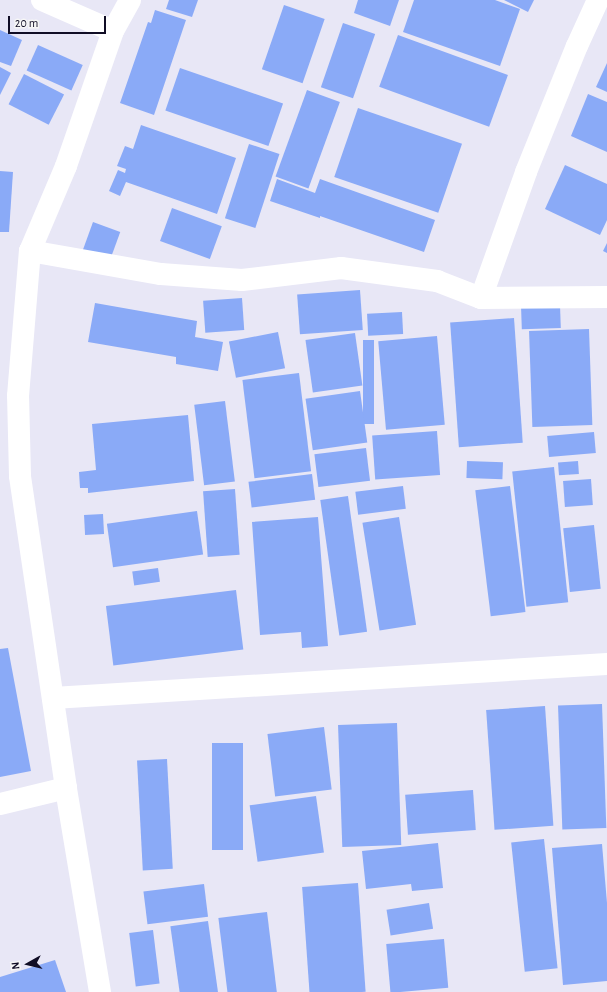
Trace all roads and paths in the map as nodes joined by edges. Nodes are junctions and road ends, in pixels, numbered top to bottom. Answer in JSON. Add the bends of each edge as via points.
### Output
{"nodes":[{"id":1,"x":42,"y":0,"type":"edge"},
{"id":2,"x":130,"y":0,"type":"edge"},
{"id":3,"x":598,"y":0,"type":"edge"},
{"id":4,"x":113,"y":31,"type":"junction"},
{"id":5,"x":30,"y":251,"type":"junction"},
{"id":6,"x":607,"y":297,"type":"edge"},
{"id":7,"x":481,"y":298,"type":"junction"},
{"id":8,"x":607,"y":664,"type":"edge"},
{"id":9,"x":53,"y":698,"type":"junction"},
{"id":10,"x":66,"y":788,"type":"junction"},
{"id":11,"x":0,"y":804,"type":"edge"},
{"id":12,"x":100,"y":992,"type":"edge"}],
"edges":[{"from":1,"to":4,"type":"street"},
{"from":2,"to":4,"type":"street"},
{"from":3,"to":7,"type":"street","via":[[526,172]]},
{"from":4,"to":5,"type":"street","via":[[66,166]]},
{"from":5,"to":7,"type":"street","via":[[161,274],[242,280],[341,268],[437,281]]},
{"from":5,"to":9,"type":"street","via":[[18,396],[20,476]]},
{"from":6,"to":7,"type":"street"},
{"from":8,"to":9,"type":"street"},
{"from":9,"to":10,"type":"street"},
{"from":10,"to":11,"type":"street"},
{"from":10,"to":12,"type":"street"}]}
